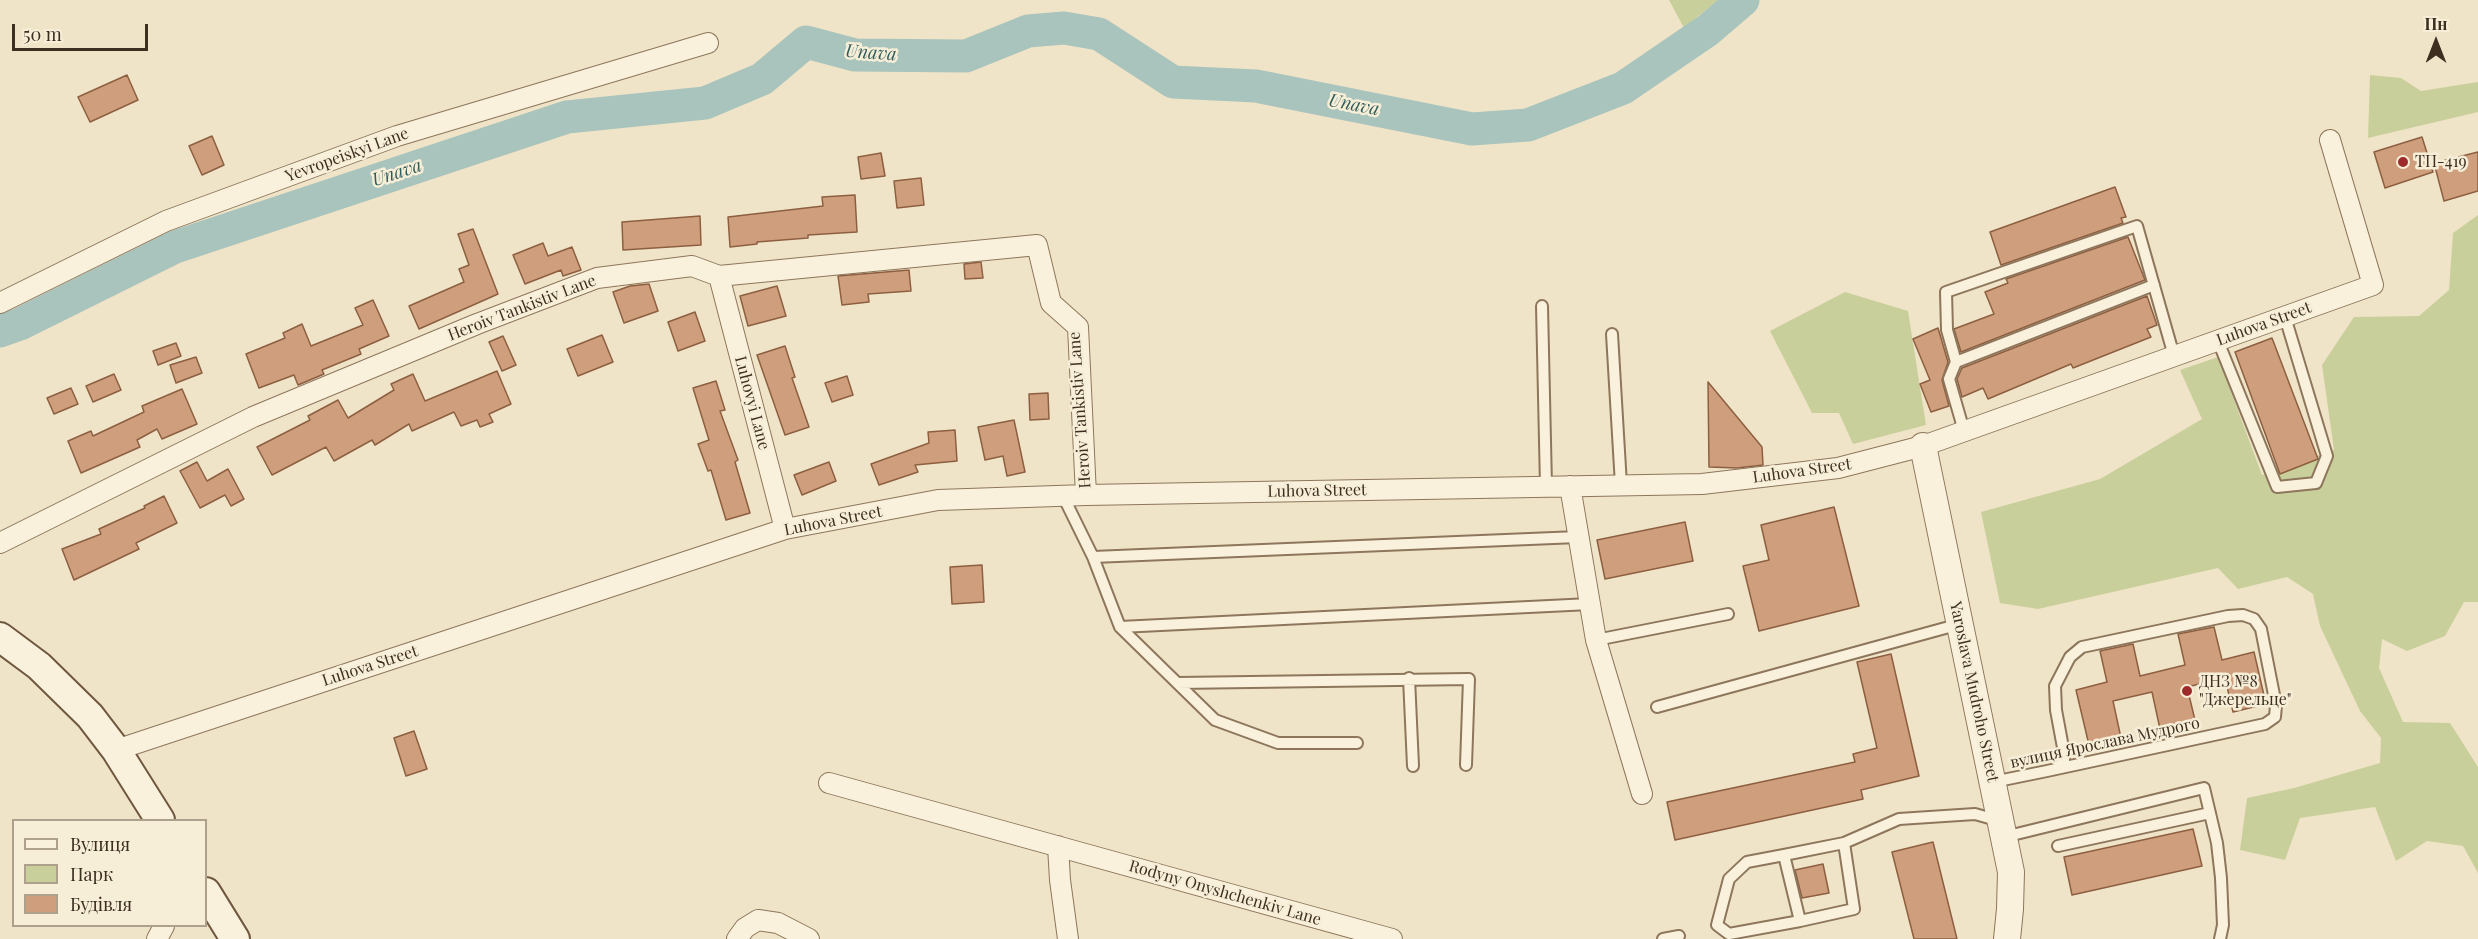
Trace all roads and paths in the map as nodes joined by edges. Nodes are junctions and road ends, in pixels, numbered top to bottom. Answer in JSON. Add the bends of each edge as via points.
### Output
{"nodes":[{"id":1,"x":708,"y":43,"type":"dead end"},
{"id":2,"x":2330,"y":140,"type":"dead end"},
{"id":3,"x":719,"y":276,"type":"junction"},
{"id":4,"x":2154,"y":285,"type":"junction"},
{"id":5,"x":0,"y":303,"type":"edge"},
{"id":6,"x":1542,"y":306,"type":"dead end"},
{"id":7,"x":2285,"y":317,"type":"junction"},
{"id":8,"x":1612,"y":334,"type":"dead end"},
{"id":9,"x":2218,"y":340,"type":"junction"},
{"id":10,"x":2174,"y":356,"type":"junction"},
{"id":11,"x":1956,"y":362,"type":"junction"},
{"id":12,"x":1964,"y":431,"type":"junction"},
{"id":13,"x":1923,"y":446,"type":"junction"},
{"id":14,"x":1621,"y":485,"type":"junction"},
{"id":15,"x":1546,"y":486,"type":"junction"},
{"id":16,"x":1570,"y":486,"type":"junction"},
{"id":17,"x":1086,"y":495,"type":"junction"},
{"id":18,"x":1063,"y":496,"type":"junction"},
{"id":19,"x":785,"y":529,"type":"junction"},
{"id":20,"x":1578,"y":537,"type":"junction"},
{"id":21,"x":0,"y":543,"type":"edge"},
{"id":22,"x":1093,"y":557,"type":"junction"},
{"id":23,"x":1590,"y":604,"type":"junction"},
{"id":24,"x":1728,"y":614,"type":"dead end"},
{"id":25,"x":1960,"y":624,"type":"junction"},
{"id":26,"x":1120,"y":627,"type":"junction"},
{"id":27,"x":0,"y":637,"type":"edge"},
{"id":28,"x":1596,"y":640,"type":"junction"},
{"id":29,"x":1409,"y":678,"type":"junction"},
{"id":30,"x":1178,"y":683,"type":"junction"},
{"id":31,"x":1657,"y":707,"type":"dead end"},
{"id":32,"x":1357,"y":743,"type":"dead end"},
{"id":33,"x":116,"y":750,"type":"junction"},
{"id":34,"x":1466,"y":765,"type":"dead end"},
{"id":35,"x":1413,"y":766,"type":"dead end"},
{"id":36,"x":2056,"y":769,"type":"dead end"},
{"id":37,"x":1993,"y":782,"type":"junction"},
{"id":38,"x":829,"y":783,"type":"dead end"},
{"id":39,"x":1642,"y":794,"type":"dead end"},
{"id":40,"x":2210,"y":813,"type":"junction"},
{"id":41,"x":159,"y":819,"type":"edge"},
{"id":42,"x":2002,"y":829,"type":"junction"},
{"id":43,"x":1844,"y":843,"type":"junction"},
{"id":44,"x":1058,"y":846,"type":"junction"},
{"id":45,"x":2058,"y":846,"type":"dead end"},
{"id":46,"x":1784,"y":855,"type":"junction"},
{"id":47,"x":207,"y":894,"type":"edge"},
{"id":48,"x":1800,"y":921,"type":"junction"},
{"id":49,"x":1679,"y":936,"type":"dead end"},
{"id":50,"x":235,"y":939,"type":"edge"},
{"id":51,"x":737,"y":939,"type":"edge"},
{"id":52,"x":809,"y":939,"type":"edge"},
{"id":53,"x":1068,"y":939,"type":"edge"},
{"id":54,"x":1392,"y":939,"type":"edge"},
{"id":55,"x":1663,"y":939,"type":"edge"},
{"id":56,"x":2007,"y":939,"type":"edge"},
{"id":57,"x":2220,"y":939,"type":"edge"}],
"edges":[{"from":1,"to":5,"type":"street","name":"Yevropeiskyi Lane","via":[[397,136],[166,221]]},
{"from":2,"to":7,"type":"street","name":"Luhova Street","via":[[2373,285]]},
{"from":3,"to":17,"type":"street","name":"Heroiv Tankistiv Lane","via":[[1037,245],[1051,303],[1078,327]]},
{"from":3,"to":19,"type":"street","name":"Luhovyi Lane"},
{"from":3,"to":21,"type":"street","name":"Heroiv Tankistiv Lane","via":[[692,266],[597,278],[253,417]]},
{"from":4,"to":10,"type":"lane"},
{"from":4,"to":11,"type":"lane"},
{"from":4,"to":11,"type":"lane","via":[[2137,226],[1946,292],[1947,330]]},
{"from":6,"to":15,"type":"lane"},
{"from":7,"to":9,"type":"street","name":"Luhova Street"},
{"from":7,"to":9,"type":"lane","via":[[2327,456],[2316,483],[2277,487]]},
{"from":8,"to":14,"type":"lane"},
{"from":9,"to":10,"type":"street","name":"Luhova Street"},
{"from":10,"to":12,"type":"street","name":"Luhova Street"},
{"from":11,"to":12,"type":"lane","via":[[1949,379]]},
{"from":12,"to":13,"type":"street","name":"Luhova Street"},
{"from":13,"to":14,"type":"street","name":"Luhova Street","via":[[1838,468],[1702,484]]},
{"from":13,"to":25,"type":"street","name":"Yaroslava Mudroho Street"},
{"from":14,"to":16,"type":"street","name":"Luhova Street"},
{"from":15,"to":16,"type":"street","name":"Luhova Street"},
{"from":15,"to":17,"type":"street","name":"Luhova Street"},
{"from":16,"to":20,"type":"street"},
{"from":17,"to":18,"type":"street","name":"Luhova Street"},
{"from":18,"to":19,"type":"street","name":"Luhova Street","via":[[938,500]]},
{"from":18,"to":22,"type":"lane"},
{"from":19,"to":33,"type":"street","name":"Luhova Street"},
{"from":20,"to":22,"type":"lane"},
{"from":20,"to":23,"type":"street"},
{"from":22,"to":26,"type":"lane"},
{"from":23,"to":26,"type":"lane"},
{"from":23,"to":28,"type":"street"},
{"from":24,"to":28,"type":"lane"},
{"from":25,"to":31,"type":"lane"},
{"from":25,"to":37,"type":"street","name":"Yaroslava Mudroho Street"},
{"from":26,"to":30,"type":"lane"},
{"from":27,"to":33,"type":"main road","via":[[60,685]]},
{"from":28,"to":39,"type":"street"},
{"from":29,"to":30,"type":"lane"},
{"from":29,"to":34,"type":"lane","via":[[1468,679]]},
{"from":29,"to":35,"type":"lane"},
{"from":30,"to":32,"type":"lane","via":[[1215,720],[1278,743]]},
{"from":33,"to":41,"type":"main road"},
{"from":36,"to":37,"type":"lane","name":"вулиця Ярослава Мудрого","via":[[2064,761],[2064,753],[2055,686],[2070,657],[2082,647],[2228,616],[2254,619],[2261,629],[2277,705],[2275,717],[2265,724],[2047,771]]},
{"from":37,"to":42,"type":"street","name":"Yaroslava Mudroho Street"},
{"from":38,"to":44,"type":"street","name":"Rodyny Onyshchenkiv Lane"},
{"from":40,"to":42,"type":"lane","via":[[2204,788]]},
{"from":40,"to":45,"type":"lane"},
{"from":40,"to":57,"type":"lane","via":[[2221,878]]},
{"from":42,"to":43,"type":"lane","via":[[1975,814],[1899,819]]},
{"from":42,"to":56,"type":"street","name":"Yaroslava Mudroho Street","via":[[2011,872]]},
{"from":43,"to":46,"type":"lane"},
{"from":43,"to":48,"type":"lane","via":[[1854,909]]},
{"from":44,"to":53,"type":"street"},
{"from":44,"to":54,"type":"street","name":"Rodyny Onyshchenkiv Lane"},
{"from":46,"to":48,"type":"lane"},
{"from":46,"to":48,"type":"lane","via":[[1747,862],[1729,879],[1717,925],[1729,934]]},
{"from":47,"to":50,"type":"main road"},
{"from":49,"to":55,"type":"lane"},
{"from":51,"to":52,"type":"street","via":[[758,920],[778,923]]}]}
